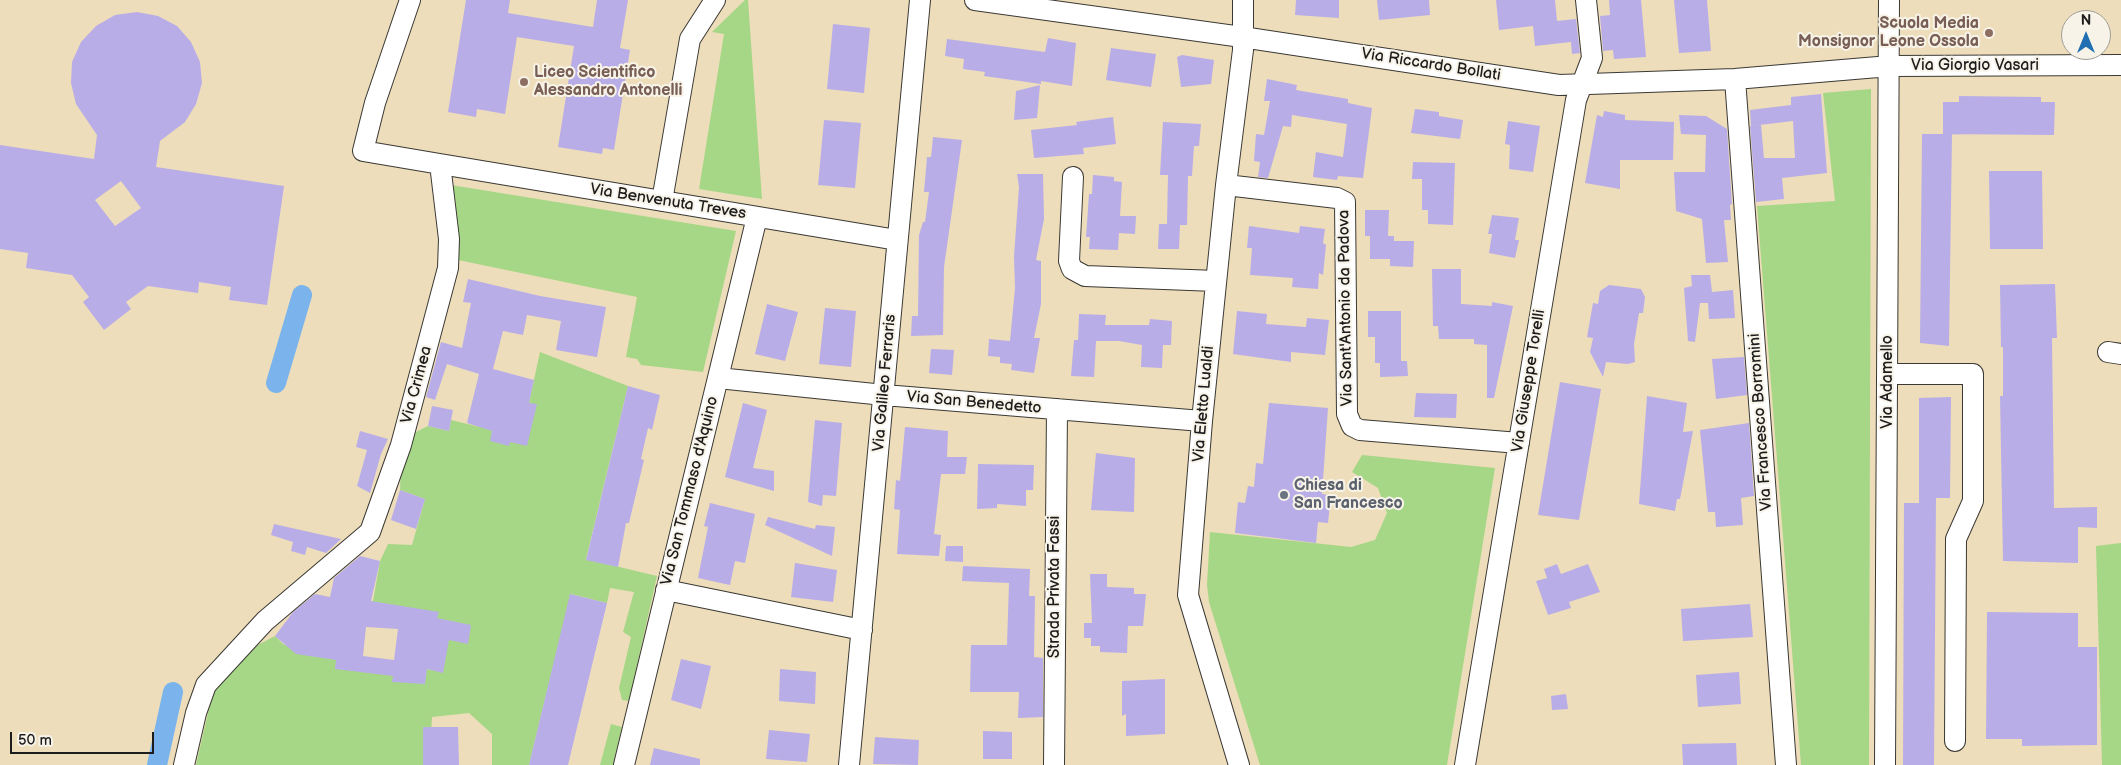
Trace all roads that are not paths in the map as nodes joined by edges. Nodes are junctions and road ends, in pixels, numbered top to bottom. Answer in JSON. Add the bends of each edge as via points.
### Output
{"nodes":[{"id":1,"x":410,"y":0,"type":"edge"},
{"id":2,"x":715,"y":0,"type":"edge"},
{"id":3,"x":920,"y":0,"type":"edge"},
{"id":4,"x":975,"y":0,"type":"edge"},
{"id":5,"x":1243,"y":0,"type":"edge"},
{"id":6,"x":1586,"y":0,"type":"edge"},
{"id":7,"x":1889,"y":0,"type":"edge"},
{"id":8,"x":1242,"y":37,"type":"junction"},
{"id":9,"x":2121,"y":65,"type":"edge"},
{"id":10,"x":1890,"y":66,"type":"junction"},
{"id":11,"x":1736,"y":78,"type":"junction"},
{"id":12,"x":1584,"y":84,"type":"junction"},
{"id":13,"x":440,"y":164,"type":"junction"},
{"id":14,"x":1073,"y":177,"type":"dead end"},
{"id":15,"x":1226,"y":185,"type":"junction"},
{"id":16,"x":662,"y":201,"type":"junction"},
{"id":17,"x":757,"y":217,"type":"junction"},
{"id":18,"x":897,"y":240,"type":"junction"},
{"id":19,"x":1216,"y":282,"type":"junction"},
{"id":20,"x":1888,"y":374,"type":"junction"},
{"id":21,"x":718,"y":378,"type":"junction"},
{"id":22,"x":884,"y":396,"type":"junction"},
{"id":23,"x":1056,"y":409,"type":"junction"},
{"id":24,"x":1202,"y":421,"type":"junction"},
{"id":25,"x":1519,"y":442,"type":"junction"},
{"id":26,"x":666,"y":590,"type":"junction"},
{"id":27,"x":862,"y":630,"type":"junction"},
{"id":28,"x":1955,"y":742,"type":"dead end"},
{"id":29,"x":184,"y":765,"type":"edge"},
{"id":30,"x":624,"y":765,"type":"edge"},
{"id":31,"x":849,"y":765,"type":"edge"},
{"id":32,"x":1054,"y":765,"type":"edge"},
{"id":33,"x":1238,"y":765,"type":"edge"},
{"id":34,"x":1465,"y":765,"type":"edge"},
{"id":35,"x":1786,"y":765,"type":"edge"},
{"id":36,"x":1885,"y":765,"type":"edge"}],
"edges":[{"from":1,"to":13,"type":"street","via":[[375,103],[363,151]]},
{"from":2,"to":16,"type":"street","via":[[690,40]]},
{"from":3,"to":18,"type":"street","name":"Via Galileo Ferraris"},
{"from":4,"to":8,"type":"street","name":"Via Riccardo Bollati"},
{"from":5,"to":8,"type":"street","name":"Via Eletto Lualdi"},
{"from":6,"to":12,"type":"street","name":"Via Giuseppe Torelli","via":[[1592,58]]},
{"from":7,"to":10,"type":"street","name":"Via Adamello"},
{"from":8,"to":12,"type":"street","name":"Via Riccardo Bollati","via":[[1558,85]]},
{"from":8,"to":15,"type":"street","name":"Via Eletto Lualdi"},
{"from":9,"to":10,"type":"street","name":"Via Giorgio Vasari"},
{"from":10,"to":11,"type":"street","name":"Via Riccardo Bollati"},
{"from":10,"to":20,"type":"street","name":"Via Adamello"},
{"from":11,"to":12,"type":"street","name":"Via Riccardo Bollati"},
{"from":11,"to":35,"type":"street","name":"Via Francesco Borromini"},
{"from":12,"to":25,"type":"street","name":"Via Giuseppe Torelli","via":[[1576,100]]},
{"from":13,"to":16,"type":"street","name":"Via Benvenuta Treves"},
{"from":13,"to":29,"type":"street","name":"Via Crimea","via":[[449,239],[448,268],[401,445],[370,532],[265,622],[206,684]]},
{"from":14,"to":19,"type":"street","via":[[1069,261],[1072,269],[1084,276]]},
{"from":15,"to":19,"type":"street","name":"Via Eletto Lualdi"},
{"from":15,"to":25,"type":"street","name":"Via Sant'Antonio da Padova","via":[[1337,198],[1345,202],[1347,414],[1352,426],[1360,430]]},
{"from":16,"to":17,"type":"street","name":"Via Benvenuta Treves"},
{"from":17,"to":18,"type":"street","name":"Via Benvenuta Treves"},
{"from":17,"to":21,"type":"street","name":"Via San Tommaso d'Aquino"},
{"from":18,"to":22,"type":"street","name":"Via Galileo Ferraris"},
{"from":19,"to":24,"type":"street","name":"Via Eletto Lualdi"},
{"from":20,"to":28,"type":"street","via":[[1973,374],[1973,501],[1956,540]]},
{"from":20,"to":36,"type":"street","name":"Via Adamello"},
{"from":21,"to":22,"type":"street","name":"Via San Benedetto"},
{"from":21,"to":26,"type":"street","name":"Via San Tommaso d'Aquino"},
{"from":22,"to":23,"type":"street","name":"Via San Benedetto"},
{"from":22,"to":27,"type":"street","name":"Via Galileo Ferraris"},
{"from":23,"to":24,"type":"street","name":"Via San Benedetto"},
{"from":23,"to":32,"type":"street","name":"Strada Privata Fassi"},
{"from":24,"to":33,"type":"street","name":"Via Eletto Lualdi","via":[[1188,595]]},
{"from":25,"to":34,"type":"street","name":"Via Giuseppe Torelli"},
{"from":26,"to":27,"type":"street"},
{"from":26,"to":30,"type":"street","name":"Via San Tommaso d'Aquino"},
{"from":27,"to":31,"type":"street","name":"Via Galileo Ferraris"}]}
